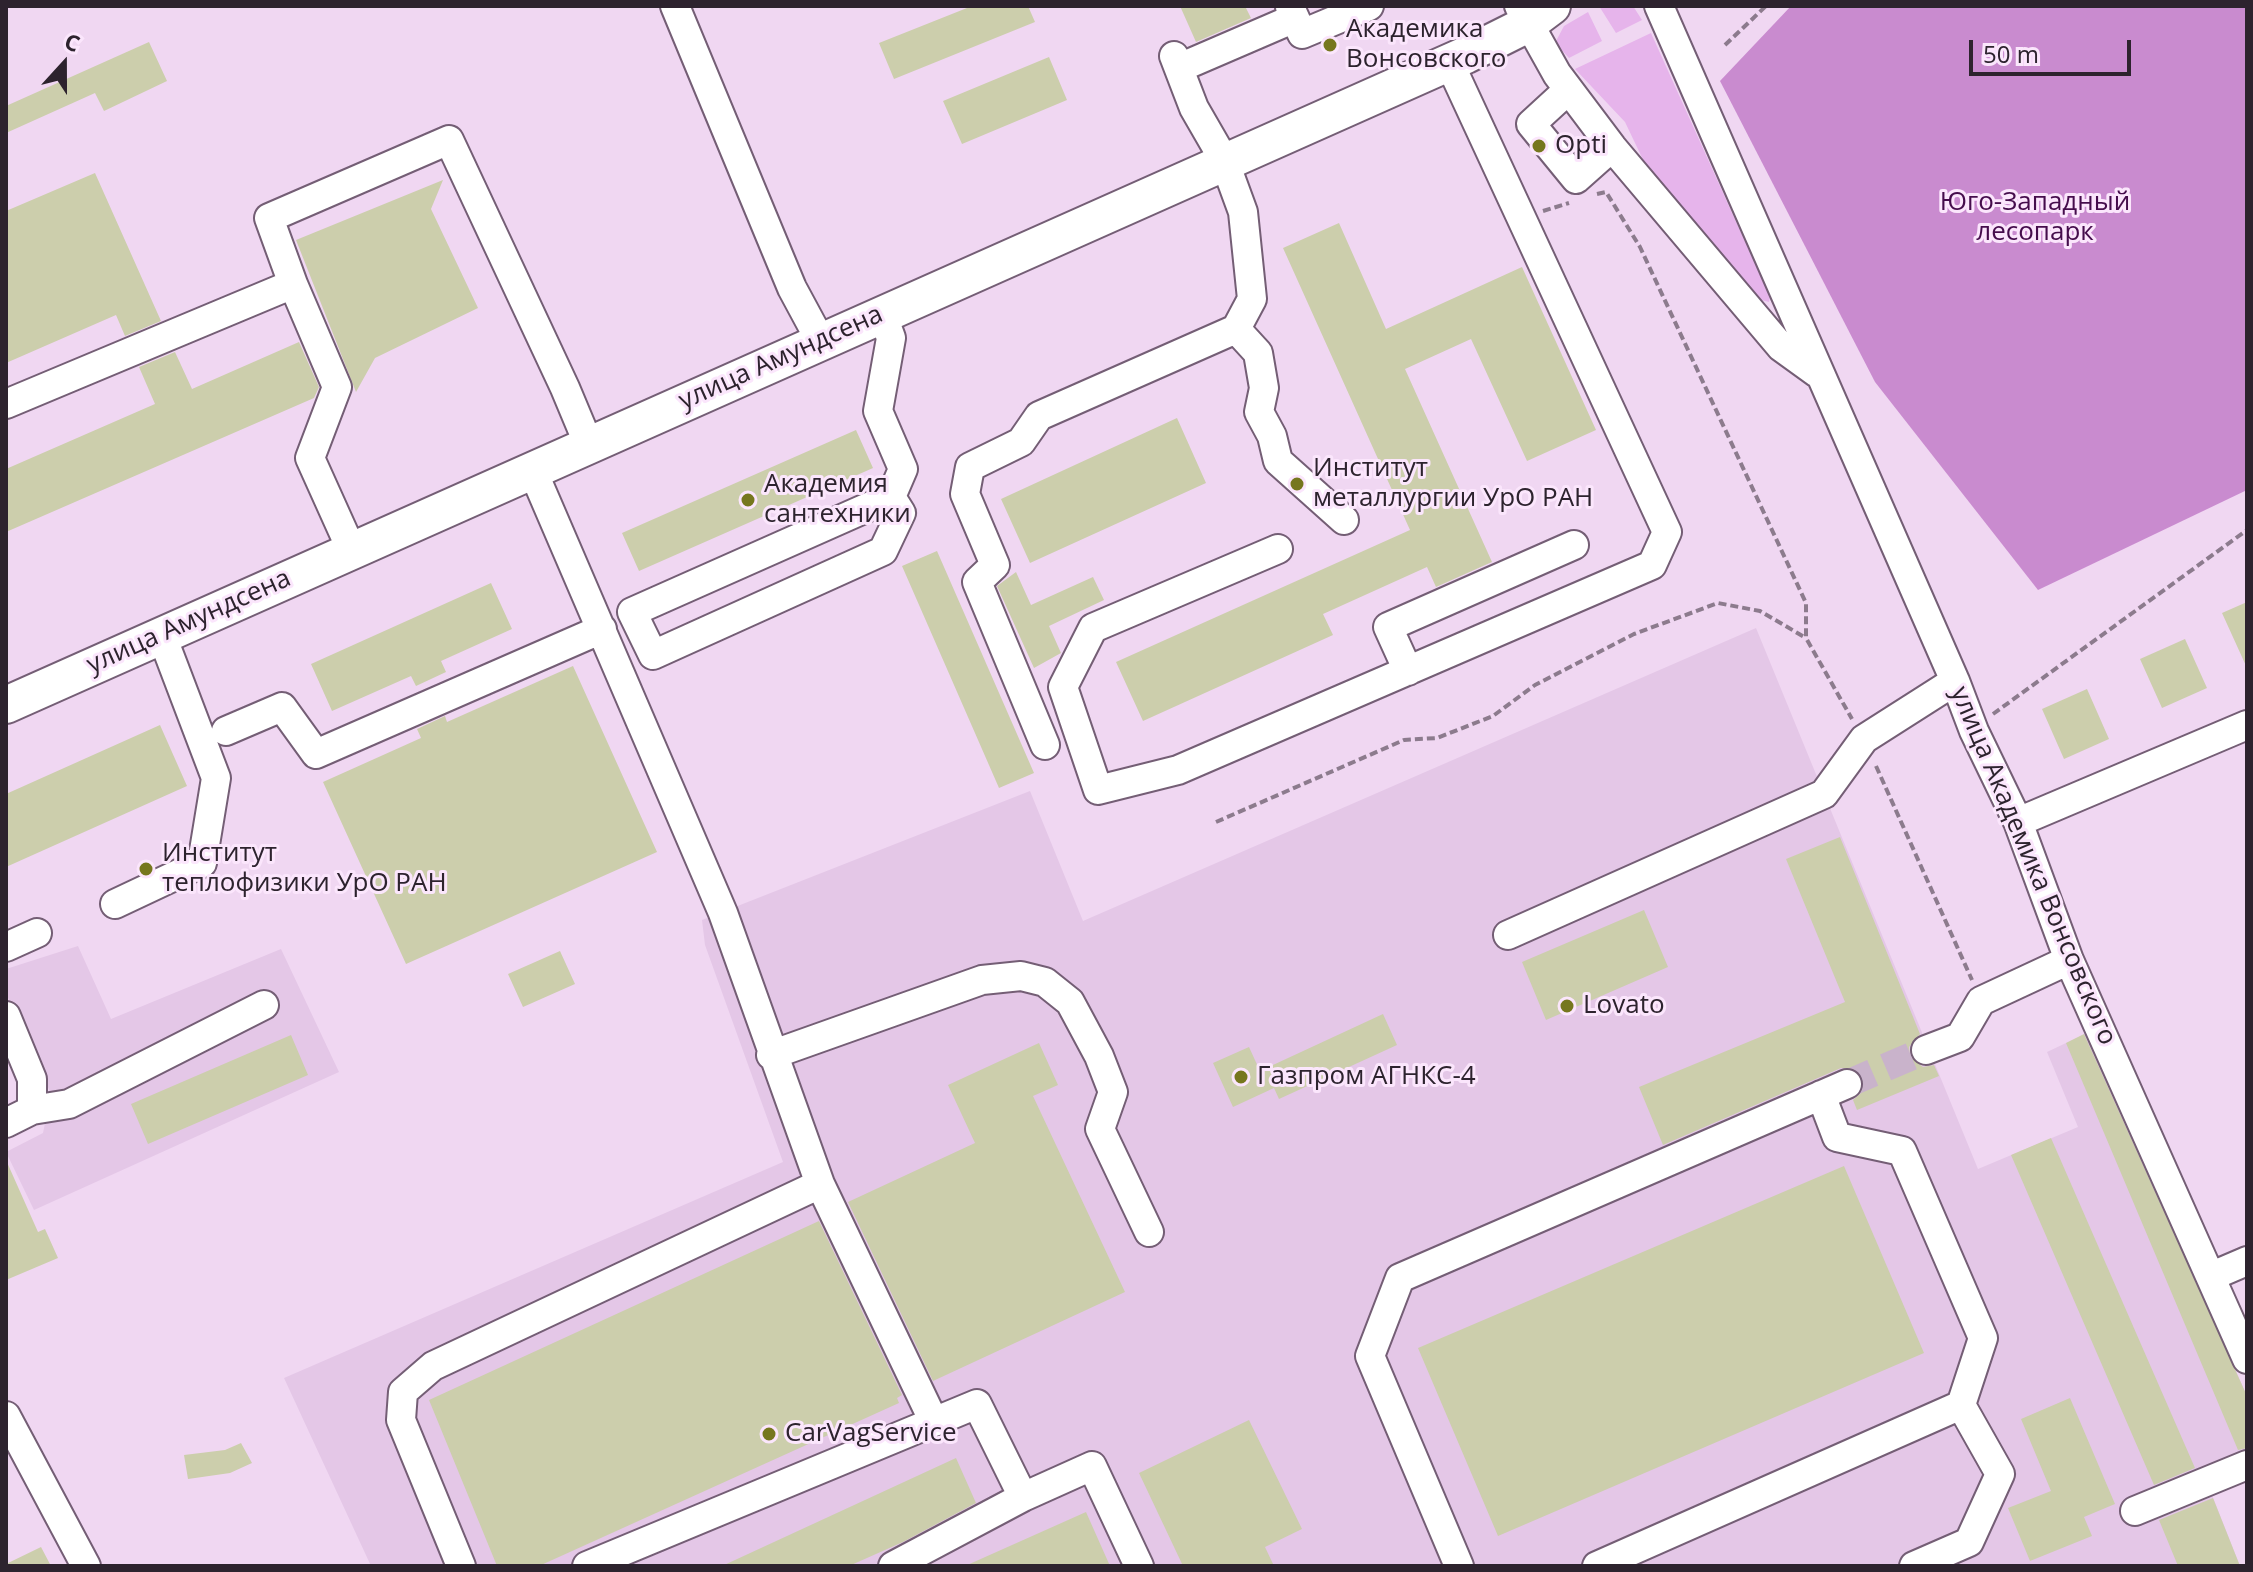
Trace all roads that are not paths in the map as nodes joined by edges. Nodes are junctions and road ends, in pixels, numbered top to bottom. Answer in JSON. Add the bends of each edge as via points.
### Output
{"nodes":[{"id":1,"x":675,"y":6,"type":"edge"},
{"id":2,"x":1369,"y":6,"type":"edge"},
{"id":3,"x":1659,"y":6,"type":"edge"},
{"id":4,"x":1292,"y":12,"type":"edge"},
{"id":5,"x":1533,"y":12,"type":"edge"},
{"id":6,"x":1449,"y":62,"type":"junction"},
{"id":7,"x":1568,"y":90,"type":"junction"},
{"id":8,"x":1612,"y":147,"type":"junction"},
{"id":9,"x":1224,"y":160,"type":"junction"},
{"id":10,"x":293,"y":284,"type":"junction"},
{"id":11,"x":882,"y":313,"type":"junction"},
{"id":12,"x":1236,"y":329,"type":"junction"},
{"id":13,"x":820,"y":340,"type":"junction"},
{"id":14,"x":1818,"y":373,"type":"junction"},
{"id":15,"x":6,"y":404,"type":"edge"},
{"id":16,"x":588,"y":443,"type":"junction"},
{"id":17,"x":532,"y":469,"type":"junction"},
{"id":18,"x":891,"y":497,"type":"junction"},
{"id":19,"x":1344,"y":520,"type":"dead end"},
{"id":20,"x":1574,"y":545,"type":"dead end"},
{"id":21,"x":351,"y":549,"type":"junction"},
{"id":22,"x":1278,"y":549,"type":"dead end"},
{"id":23,"x":602,"y":629,"type":"junction"},
{"id":24,"x":162,"y":636,"type":"junction"},
{"id":25,"x":1408,"y":671,"type":"junction"},
{"id":26,"x":1955,"y":681,"type":"junction"},
{"id":27,"x":6,"y":705,"type":"edge"},
{"id":28,"x":2247,"y":725,"type":"edge"},
{"id":29,"x":226,"y":731,"type":"dead end"},
{"id":30,"x":1045,"y":745,"type":"dead end"},
{"id":31,"x":2018,"y":822,"type":"junction"},
{"id":32,"x":115,"y":904,"type":"dead end"},
{"id":33,"x":37,"y":933,"type":"dead end"},
{"id":34,"x":1508,"y":935,"type":"dead end"},
{"id":35,"x":6,"y":947,"type":"edge"},
{"id":36,"x":2069,"y":960,"type":"junction"},
{"id":37,"x":264,"y":1005,"type":"dead end"},
{"id":38,"x":6,"y":1016,"type":"edge"},
{"id":39,"x":1926,"y":1050,"type":"tunnel mouth"},
{"id":40,"x":771,"y":1055,"type":"junction"},
{"id":41,"x":1847,"y":1084,"type":"tunnel mouth"},
{"id":42,"x":1821,"y":1095,"type":"junction"},
{"id":43,"x":32,"y":1110,"type":"junction"},
{"id":44,"x":6,"y":1123,"type":"edge"},
{"id":45,"x":820,"y":1184,"type":"junction"},
{"id":46,"x":1149,"y":1232,"type":"dead end"},
{"id":47,"x":2247,"y":1261,"type":"edge"},
{"id":48,"x":2212,"y":1276,"type":"junction"},
{"id":49,"x":2247,"y":1359,"type":"edge"},
{"id":50,"x":1961,"y":1405,"type":"junction"},
{"id":51,"x":6,"y":1416,"type":"edge"},
{"id":52,"x":934,"y":1422,"type":"junction"},
{"id":53,"x":2247,"y":1465,"type":"edge"},
{"id":54,"x":1023,"y":1497,"type":"junction"},
{"id":55,"x":2135,"y":1511,"type":"dead end"},
{"id":56,"x":86,"y":1566,"type":"edge"},
{"id":57,"x":461,"y":1566,"type":"edge"},
{"id":58,"x":587,"y":1566,"type":"edge"},
{"id":59,"x":893,"y":1566,"type":"edge"},
{"id":60,"x":1139,"y":1566,"type":"edge"},
{"id":61,"x":1459,"y":1566,"type":"edge"},
{"id":62,"x":1597,"y":1566,"type":"edge"},
{"id":63,"x":1914,"y":1566,"type":"edge"}],
"edges":[{"from":1,"to":13,"type":"street","via":[[792,288]]},
{"from":2,"to":4,"type":"street","via":[[1302,34]]},
{"from":3,"to":14,"type":"street","name":"улица Академика Вонсовского"},
{"from":4,"to":9,"type":"street","via":[[1177,62],[1194,108]]},
{"from":5,"to":6,"type":"main road","name":"улица Амундсена"},
{"from":5,"to":7,"type":"street"},
{"from":6,"to":9,"type":"main road","name":"улица Амундсена"},
{"from":6,"to":25,"type":"street","via":[[1667,532],[1652,565]]},
{"from":7,"to":8,"type":"street"},
{"from":7,"to":8,"type":"street","via":[[1531,124],[1576,179]]},
{"from":8,"to":14,"type":"street","via":[[1781,347]]},
{"from":9,"to":11,"type":"main road","name":"улица Амундсена"},
{"from":9,"to":12,"type":"street","via":[[1243,212],[1250,270],[1252,299]]},
{"from":10,"to":15,"type":"street"},
{"from":10,"to":16,"type":"street","via":[[269,218],[449,140]]},
{"from":10,"to":21,"type":"street","via":[[337,387],[310,458]]},
{"from":11,"to":13,"type":"main road","name":"улица Амундсена"},
{"from":11,"to":18,"type":"street","via":[[891,338],[878,411],[903,469]]},
{"from":12,"to":19,"type":"street","via":[[1258,353],[1264,388],[1259,412],[1278,461]]},
{"from":12,"to":30,"type":"street","via":[[1039,416],[1021,442],[970,467],[965,494],[995,565],[977,582]]},
{"from":13,"to":16,"type":"main road","name":"улица Амундсена"},
{"from":14,"to":26,"type":"street","name":"улица Академика Вонсовского"},
{"from":16,"to":17,"type":"main road","name":"улица Амундсена"},
{"from":17,"to":21,"type":"main road","name":"улица Амундсена"},
{"from":17,"to":23,"type":"street"},
{"from":18,"to":18,"type":"street","via":[[632,612],[653,655],[883,551],[901,513]]},
{"from":20,"to":25,"type":"street","via":[[1388,627]]},
{"from":21,"to":24,"type":"main road","name":"улица Амундсена"},
{"from":22,"to":25,"type":"street","via":[[1093,628],[1063,687],[1098,790],[1178,770]]},
{"from":23,"to":29,"type":"street","via":[[316,754],[282,707]]},
{"from":23,"to":40,"type":"street","via":[[723,913]]},
{"from":24,"to":27,"type":"main road","name":"улица Амундсена"},
{"from":24,"to":32,"type":"street","via":[[216,778],[202,863]]},
{"from":26,"to":31,"type":"street","name":"улица Академика Вонсовского"},
{"from":26,"to":34,"type":"street","via":[[1864,739],[1824,794]]},
{"from":28,"to":31,"type":"street"},
{"from":31,"to":36,"type":"street","name":"улица Академика Вонсовского"},
{"from":33,"to":35,"type":"street"},
{"from":36,"to":39,"type":"street","via":[[1981,1001],[1960,1037]]},
{"from":36,"to":48,"type":"street","name":"улица Академика Вонсовского"},
{"from":37,"to":43,"type":"street","via":[[69,1104]]},
{"from":38,"to":43,"type":"street","via":[[32,1079]]},
{"from":40,"to":45,"type":"street"},
{"from":40,"to":46,"type":"street","via":[[982,980],[1021,976],[1045,982],[1070,1002],[1099,1056],[1113,1092],[1100,1129]]},
{"from":41,"to":42,"type":"street"},
{"from":42,"to":50,"type":"street","via":[[1837,1137],[1902,1151],[1983,1338]]},
{"from":42,"to":61,"type":"street","via":[[1400,1278],[1370,1356]]},
{"from":43,"to":44,"type":"street"},
{"from":45,"to":52,"type":"street"},
{"from":45,"to":57,"type":"street","via":[[433,1366],[403,1392],[401,1420]]},
{"from":47,"to":48,"type":"street"},
{"from":48,"to":49,"type":"street","name":"улица Академика Вонсовского"},
{"from":50,"to":62,"type":"street"},
{"from":50,"to":63,"type":"street","via":[[2000,1474],[1969,1542]]},
{"from":51,"to":56,"type":"street"},
{"from":52,"to":54,"type":"street","via":[[977,1404]]},
{"from":52,"to":58,"type":"street"},
{"from":53,"to":55,"type":"street"},
{"from":54,"to":59,"type":"street"},
{"from":54,"to":60,"type":"street","via":[[1092,1466]]}]}
